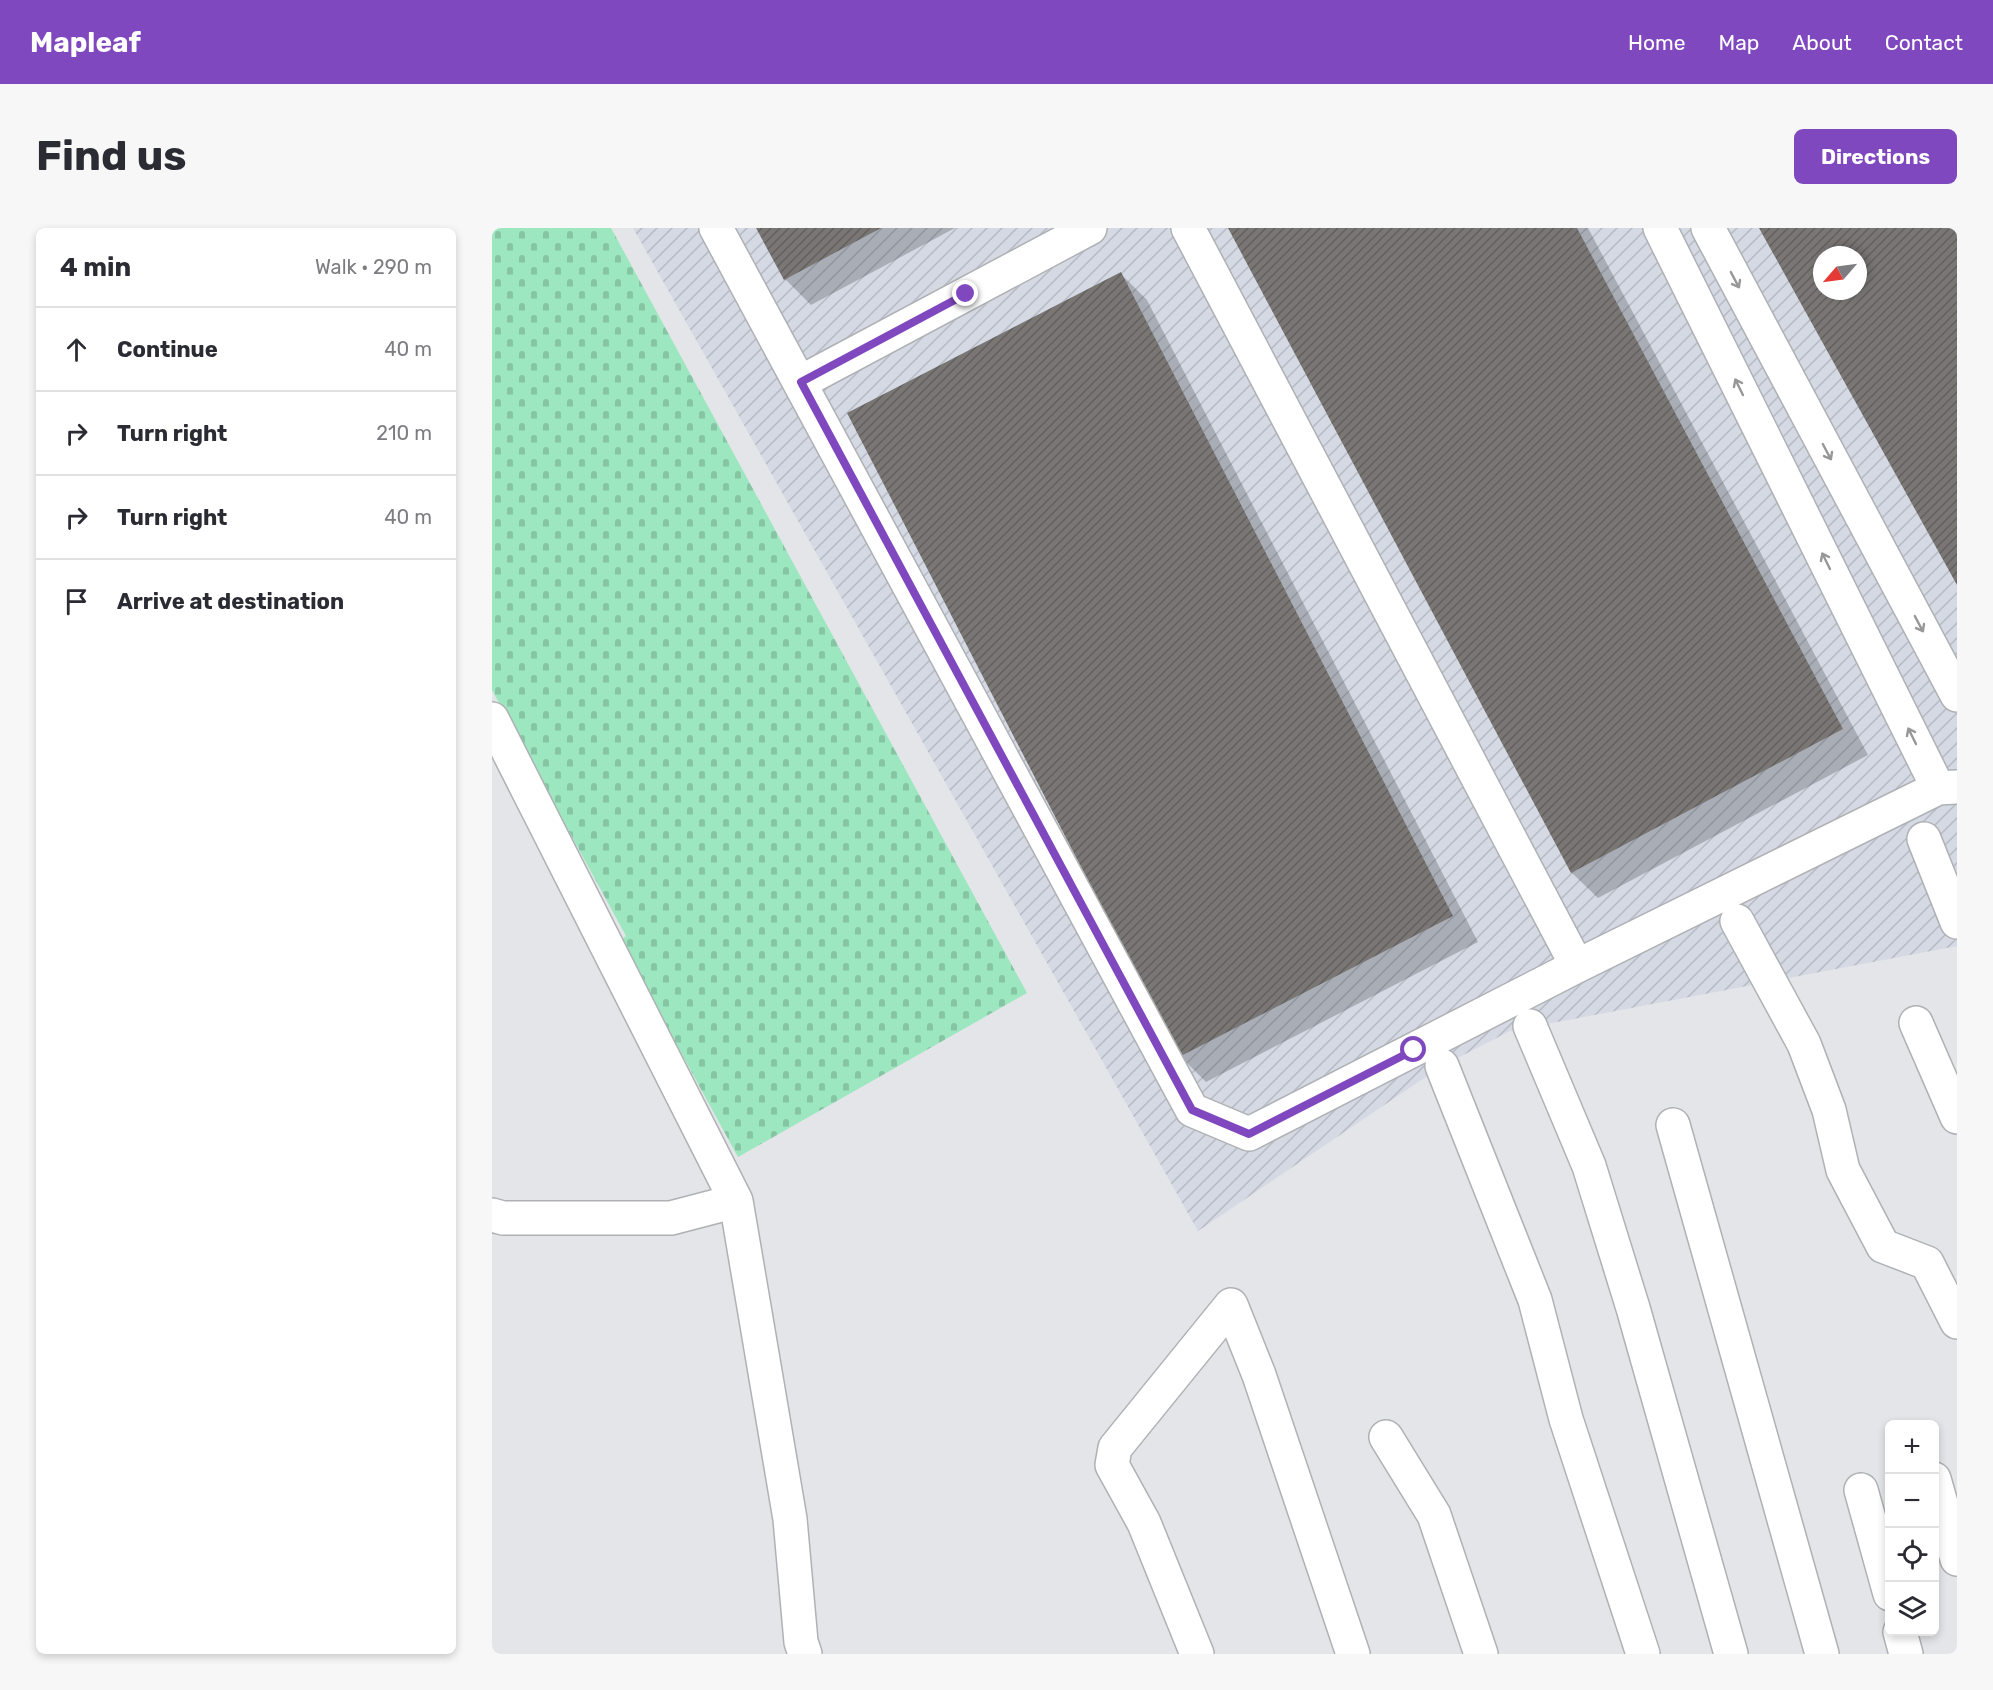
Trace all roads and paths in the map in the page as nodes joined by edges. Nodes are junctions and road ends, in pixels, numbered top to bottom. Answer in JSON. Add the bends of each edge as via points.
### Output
{"nodes":[{"id":1,"x":716,"y":228,"type":"edge"},
{"id":2,"x":1090,"y":228,"type":"edge"},
{"id":3,"x":1188,"y":228,"type":"edge"},
{"id":4,"x":1660,"y":228,"type":"edge"},
{"id":5,"x":1708,"y":228,"type":"edge"},
{"id":6,"x":801,"y":382,"type":"junction"},
{"id":7,"x":1957,"y":695,"type":"edge"},
{"id":8,"x":492,"y":719,"type":"edge"},
{"id":9,"x":1948,"y":788,"type":"edge"},
{"id":10,"x":1924,"y":838,"type":"dead end"},
{"id":11,"x":1737,"y":921,"type":"dead end"},
{"id":12,"x":1957,"y":922,"type":"edge"},
{"id":13,"x":1576,"y":966,"type":"junction"},
{"id":14,"x":1916,"y":1023,"type":"dead end"},
{"id":15,"x":1530,"y":1026,"type":"dead end"},
{"id":16,"x":1442,"y":1066,"type":"dead end"},
{"id":17,"x":1957,"y":1118,"type":"edge"},
{"id":18,"x":1673,"y":1125,"type":"dead end"},
{"id":19,"x":736,"y":1201,"type":"junction"},
{"id":20,"x":492,"y":1215,"type":"edge"},
{"id":21,"x":1957,"y":1322,"type":"edge"},
{"id":22,"x":1386,"y":1437,"type":"dead end"},
{"id":23,"x":1861,"y":1490,"type":"dead end"},
{"id":24,"x":1939,"y":1494,"type":"edge"},
{"id":25,"x":1957,"y":1559,"type":"edge"},
{"id":26,"x":1887,"y":1582,"type":"edge"},
{"id":27,"x":1901,"y":1636,"type":"edge"},
{"id":28,"x":805,"y":1654,"type":"edge"},
{"id":29,"x":1197,"y":1654,"type":"edge"},
{"id":30,"x":1353,"y":1654,"type":"edge"},
{"id":31,"x":1481,"y":1654,"type":"edge"},
{"id":32,"x":1643,"y":1654,"type":"edge"},
{"id":33,"x":1731,"y":1654,"type":"edge"},
{"id":34,"x":1822,"y":1654,"type":"edge"},
{"id":35,"x":1906,"y":1654,"type":"edge"}],
"edges":[{"from":1,"to":6,"type":"street"},
{"from":2,"to":6,"type":"street"},
{"from":3,"to":13,"type":"street"},
{"from":9,"to":4,"type":"street","one_way":true},
{"from":5,"to":7,"type":"street","one_way":true},
{"from":6,"to":13,"type":"street","via":[[1192,1110],[1249,1134]]},
{"from":8,"to":19,"type":"street"},
{"from":9,"to":13,"type":"street"},
{"from":10,"to":12,"type":"street"},
{"from":11,"to":21,"type":"street","via":[[1804,1044],[1829,1110],[1843,1170],[1883,1246],[1927,1263]]},
{"from":14,"to":17,"type":"street"},
{"from":15,"to":33,"type":"street","via":[[1589,1166],[1644,1342]]},
{"from":16,"to":32,"type":"street","via":[[1535,1300],[1566,1419]]},
{"from":18,"to":34,"type":"street"},
{"from":19,"to":20,"type":"street","via":[[671,1218]]},
{"from":19,"to":28,"type":"street","via":[[789,1519]]},
{"from":22,"to":31,"type":"street","via":[[1434,1515]]},
{"from":23,"to":26,"type":"street"},
{"from":24,"to":25,"type":"street"},
{"from":27,"to":35,"type":"street"},
{"from":29,"to":30,"type":"street","via":[[1144,1523],[1112,1465],[1112,1456],[1231,1305],[1259,1375]]}]}
